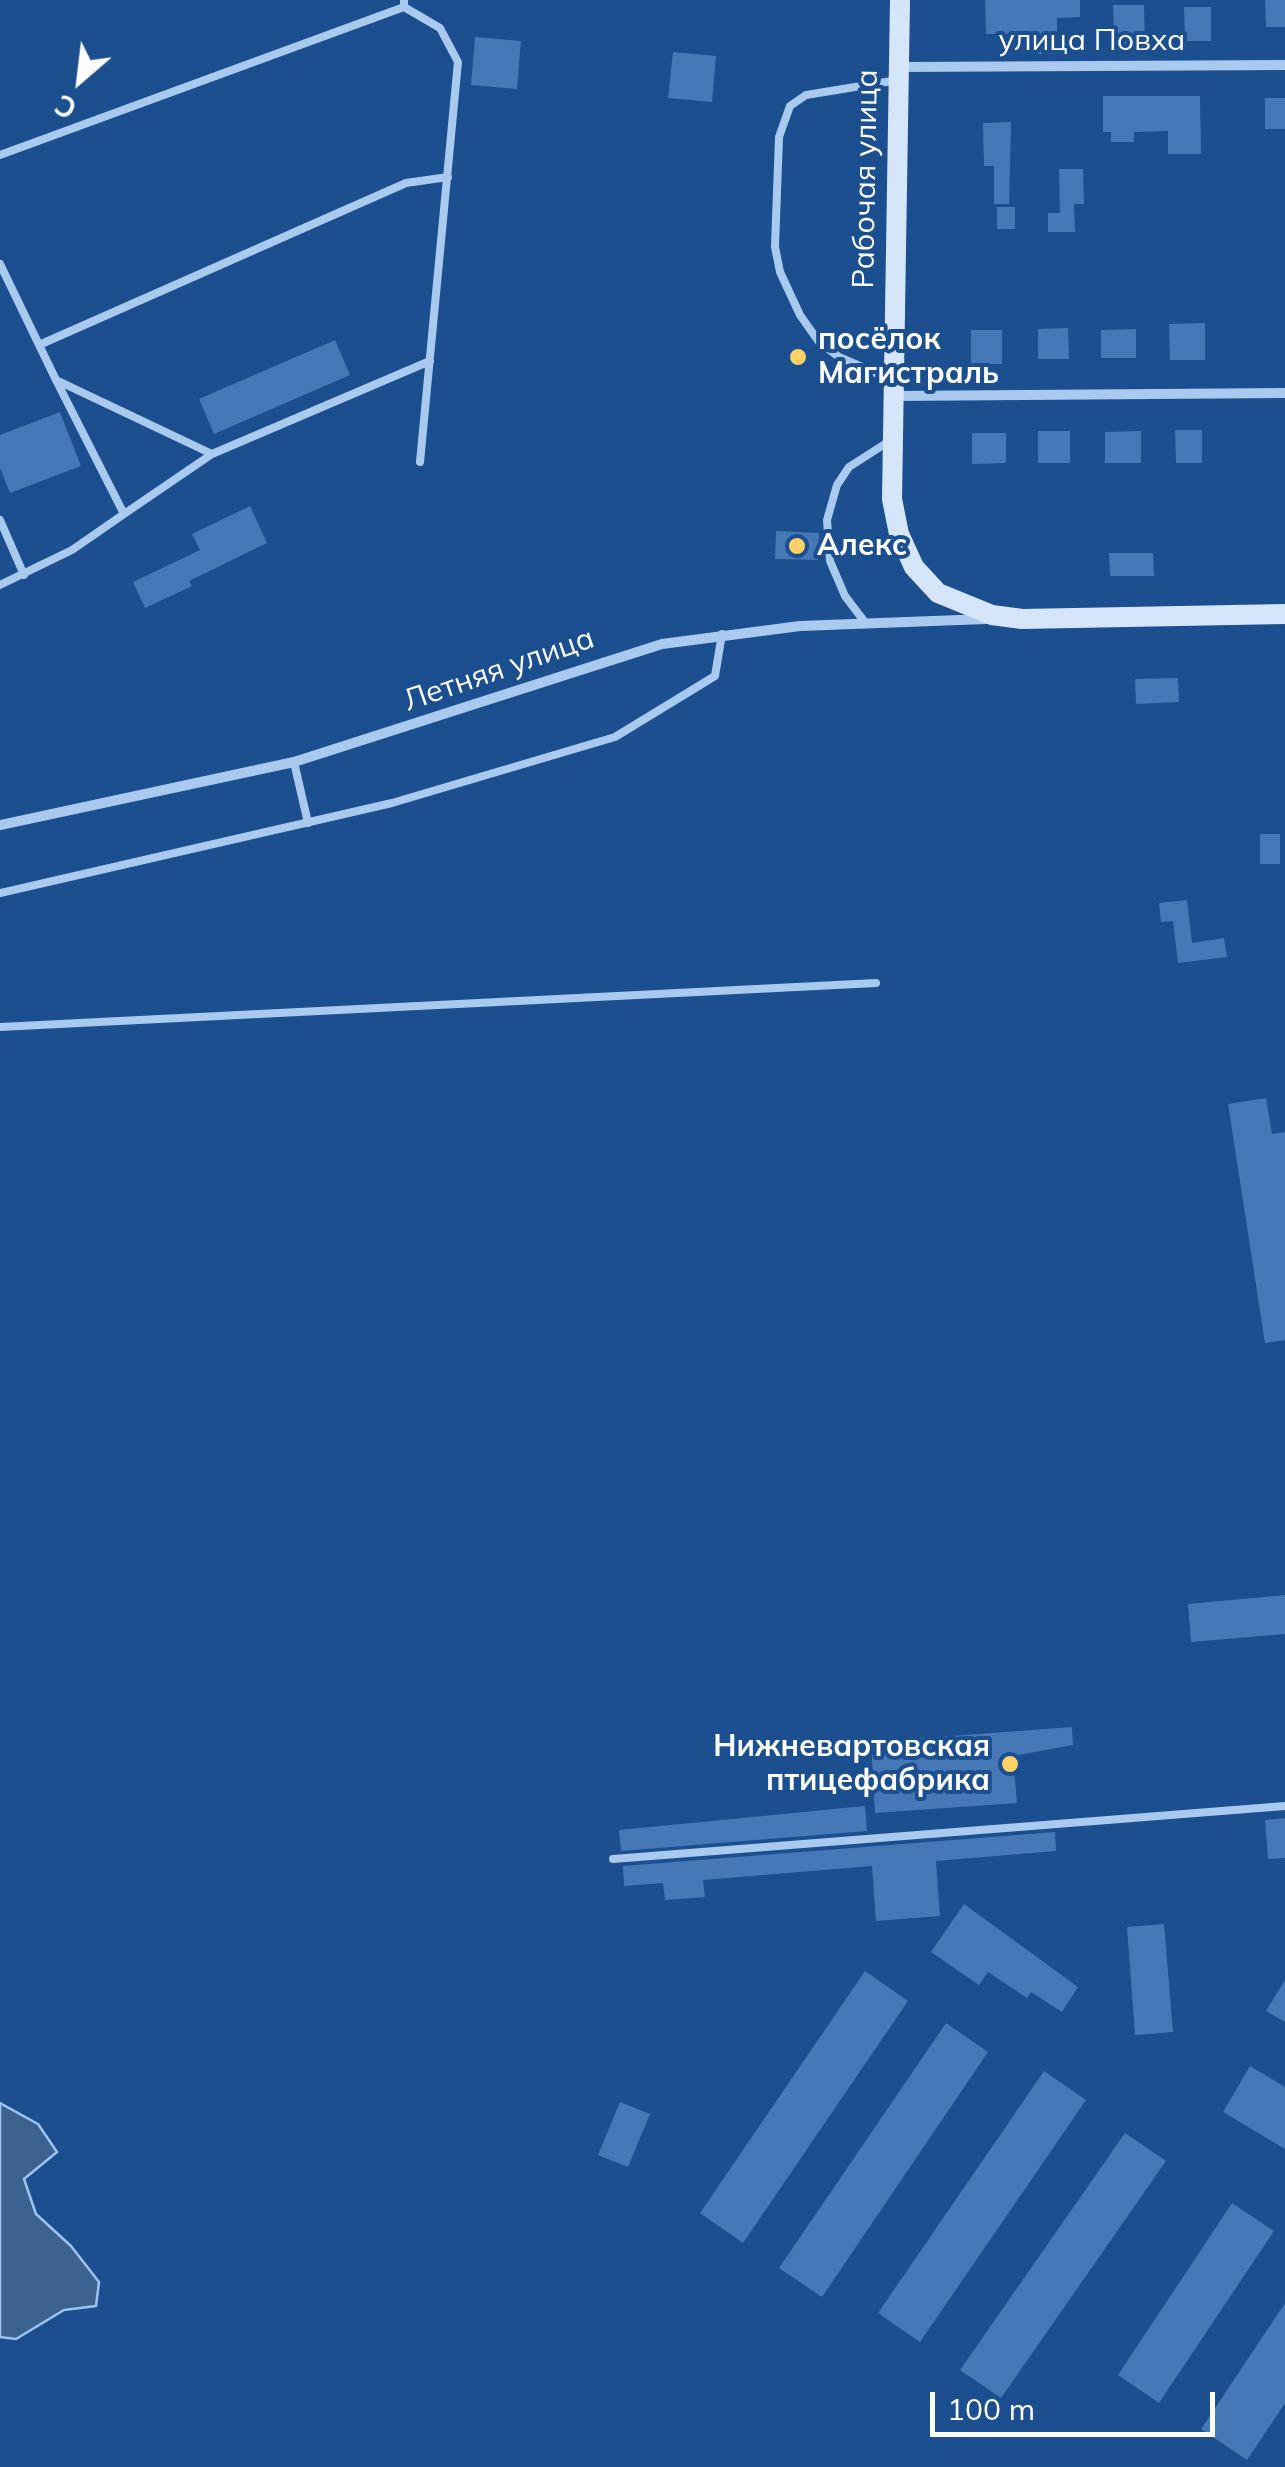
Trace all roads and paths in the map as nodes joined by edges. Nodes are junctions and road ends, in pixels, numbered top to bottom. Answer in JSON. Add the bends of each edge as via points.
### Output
{"nodes":[{"id":1,"x":900,"y":0,"type":"edge"},
{"id":2,"x":404,"y":3,"type":"edge"},
{"id":3,"x":1285,"y":65,"type":"edge"},
{"id":4,"x":898,"y":73,"type":"junction"},
{"id":5,"x":0,"y":154,"type":"edge"},
{"id":6,"x":448,"y":178,"type":"junction"},
{"id":7,"x":0,"y":264,"type":"edge"},
{"id":8,"x":39,"y":345,"type":"junction"},
{"id":9,"x":430,"y":361,"type":"junction"},
{"id":10,"x":56,"y":380,"type":"junction"},
{"id":11,"x":892,"y":388,"type":"junction"},
{"id":12,"x":1285,"y":393,"type":"edge"},
{"id":13,"x":892,"y":440,"type":"junction"},
{"id":14,"x":212,"y":454,"type":"junction"},
{"id":15,"x":420,"y":462,"type":"dead end"},
{"id":16,"x":124,"y":514,"type":"junction"},
{"id":17,"x":0,"y":520,"type":"edge"},
{"id":18,"x":24,"y":575,"type":"junction"},
{"id":19,"x":0,"y":585,"type":"edge"},
{"id":20,"x":1285,"y":614,"type":"edge"},
{"id":21,"x":1022,"y":619,"type":"junction"},
{"id":22,"x":864,"y":621,"type":"junction"},
{"id":23,"x":722,"y":634,"type":"junction"},
{"id":24,"x":294,"y":762,"type":"junction"},
{"id":25,"x":308,"y":823,"type":"junction"},
{"id":26,"x":0,"y":825,"type":"edge"},
{"id":27,"x":0,"y":892,"type":"edge"},
{"id":28,"x":876,"y":984,"type":"dead end"},
{"id":29,"x":0,"y":1026,"type":"edge"},
{"id":30,"x":1285,"y":1806,"type":"edge"},
{"id":31,"x":613,"y":1859,"type":"dead end"}],
"edges":[{"from":1,"to":4,"type":"street","name":"Рабочая улица"},
{"from":2,"to":5,"type":"lane"},
{"from":2,"to":6,"type":"lane","via":[[440,28],[458,62]]},
{"from":3,"to":4,"type":"street","name":"улица Повха"},
{"from":4,"to":11,"type":"street","name":"Рабочая улица"},
{"from":4,"to":11,"type":"lane","via":[[806,95],[790,106],[780,137],[775,247],[800,315],[820,342]]},
{"from":6,"to":8,"type":"lane","via":[[406,183]]},
{"from":6,"to":9,"type":"lane"},
{"from":7,"to":8,"type":"lane"},
{"from":8,"to":10,"type":"lane"},
{"from":9,"to":14,"type":"lane"},
{"from":9,"to":15,"type":"lane"},
{"from":10,"to":14,"type":"lane"},
{"from":10,"to":16,"type":"lane"},
{"from":11,"to":12,"type":"street"},
{"from":11,"to":13,"type":"street","name":"Рабочая улица"},
{"from":13,"to":21,"type":"street","name":"Рабочая улица","via":[[894,518],[924,581],[954,602]]},
{"from":13,"to":22,"type":"lane","via":[[849,468],[827,520],[830,562]]},
{"from":14,"to":16,"type":"lane"},
{"from":16,"to":18,"type":"lane"},
{"from":17,"to":18,"type":"lane"},
{"from":18,"to":19,"type":"lane"},
{"from":20,"to":21,"type":"street","name":"Рабочая улица"},
{"from":21,"to":22,"type":"street","name":"Летняя улица"},
{"from":22,"to":23,"type":"street","name":"Летняя улица"},
{"from":23,"to":24,"type":"street","name":"Летняя улица","via":[[561,673]]},
{"from":23,"to":25,"type":"lane","via":[[715,676],[615,738]]},
{"from":24,"to":25,"type":"lane"},
{"from":24,"to":26,"type":"street","name":"Летняя улица"},
{"from":25,"to":27,"type":"lane"},
{"from":28,"to":29,"type":"lane"},
{"from":30,"to":31,"type":"lane"}]}
